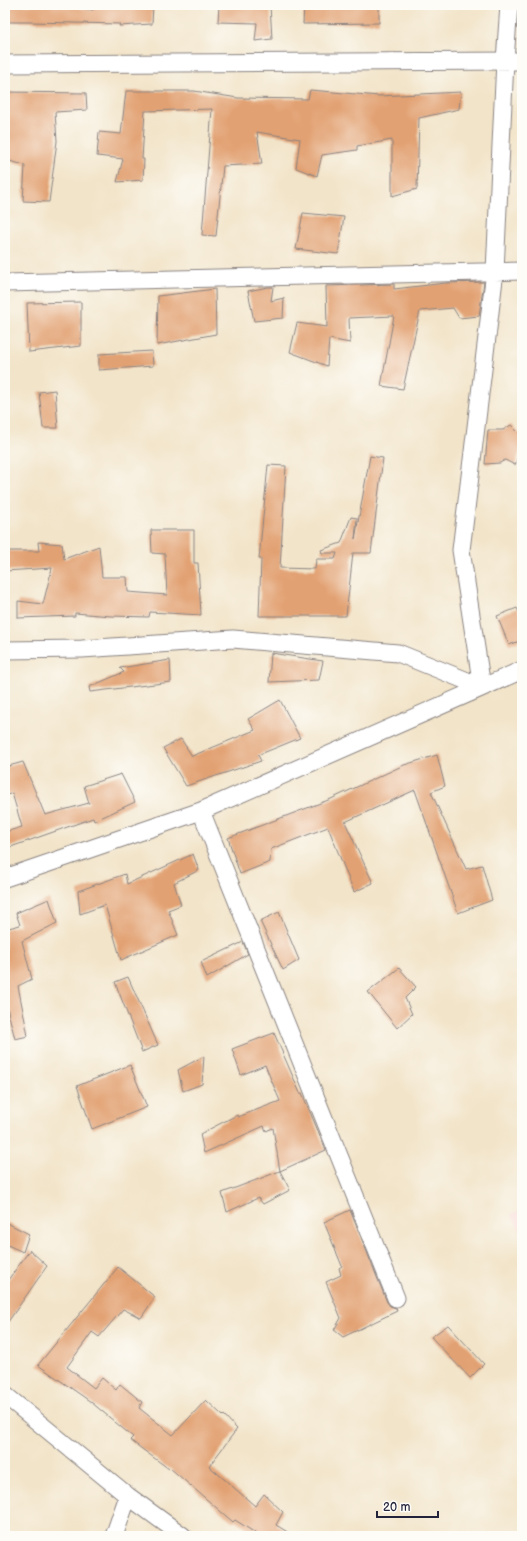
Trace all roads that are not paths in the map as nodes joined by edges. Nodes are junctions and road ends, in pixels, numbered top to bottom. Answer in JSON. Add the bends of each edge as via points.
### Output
{"nodes":[{"id":1,"x":509,"y":5,"type":"edge"},
{"id":2,"x":505,"y":61,"type":"junction"},
{"id":3,"x":522,"y":61,"type":"edge"},
{"id":4,"x":5,"y":64,"type":"edge"},
{"id":5,"x":495,"y":271,"type":"junction"},
{"id":6,"x":522,"y":271,"type":"edge"},
{"id":7,"x":5,"y":283,"type":"edge"},
{"id":8,"x":5,"y":650,"type":"edge"},
{"id":9,"x":522,"y":670,"type":"edge"},
{"id":10,"x":482,"y":687,"type":"junction"},
{"id":11,"x":201,"y":811,"type":"junction"},
{"id":12,"x":5,"y":878,"type":"edge"},
{"id":13,"x":396,"y":1298,"type":"dead end"},
{"id":14,"x":5,"y":1394,"type":"edge"},
{"id":15,"x":128,"y":1496,"type":"junction"},
{"id":16,"x":114,"y":1536,"type":"edge"},
{"id":17,"x":183,"y":1536,"type":"edge"}],
"edges":[{"from":1,"to":2,"type":"street"},
{"from":2,"to":3,"type":"street"},
{"from":2,"to":4,"type":"street"},
{"from":2,"to":5,"type":"street"},
{"from":5,"to":6,"type":"street"},
{"from":5,"to":7,"type":"street"},
{"from":5,"to":10,"type":"street","via":[[461,550]]},
{"from":8,"to":10,"type":"street","via":[[82,649],[233,639],[398,652]]},
{"from":9,"to":10,"type":"street"},
{"from":10,"to":11,"type":"street"},
{"from":11,"to":12,"type":"street"},
{"from":11,"to":13,"type":"street"},
{"from":14,"to":15,"type":"street"},
{"from":15,"to":16,"type":"street"},
{"from":15,"to":17,"type":"street"}]}
